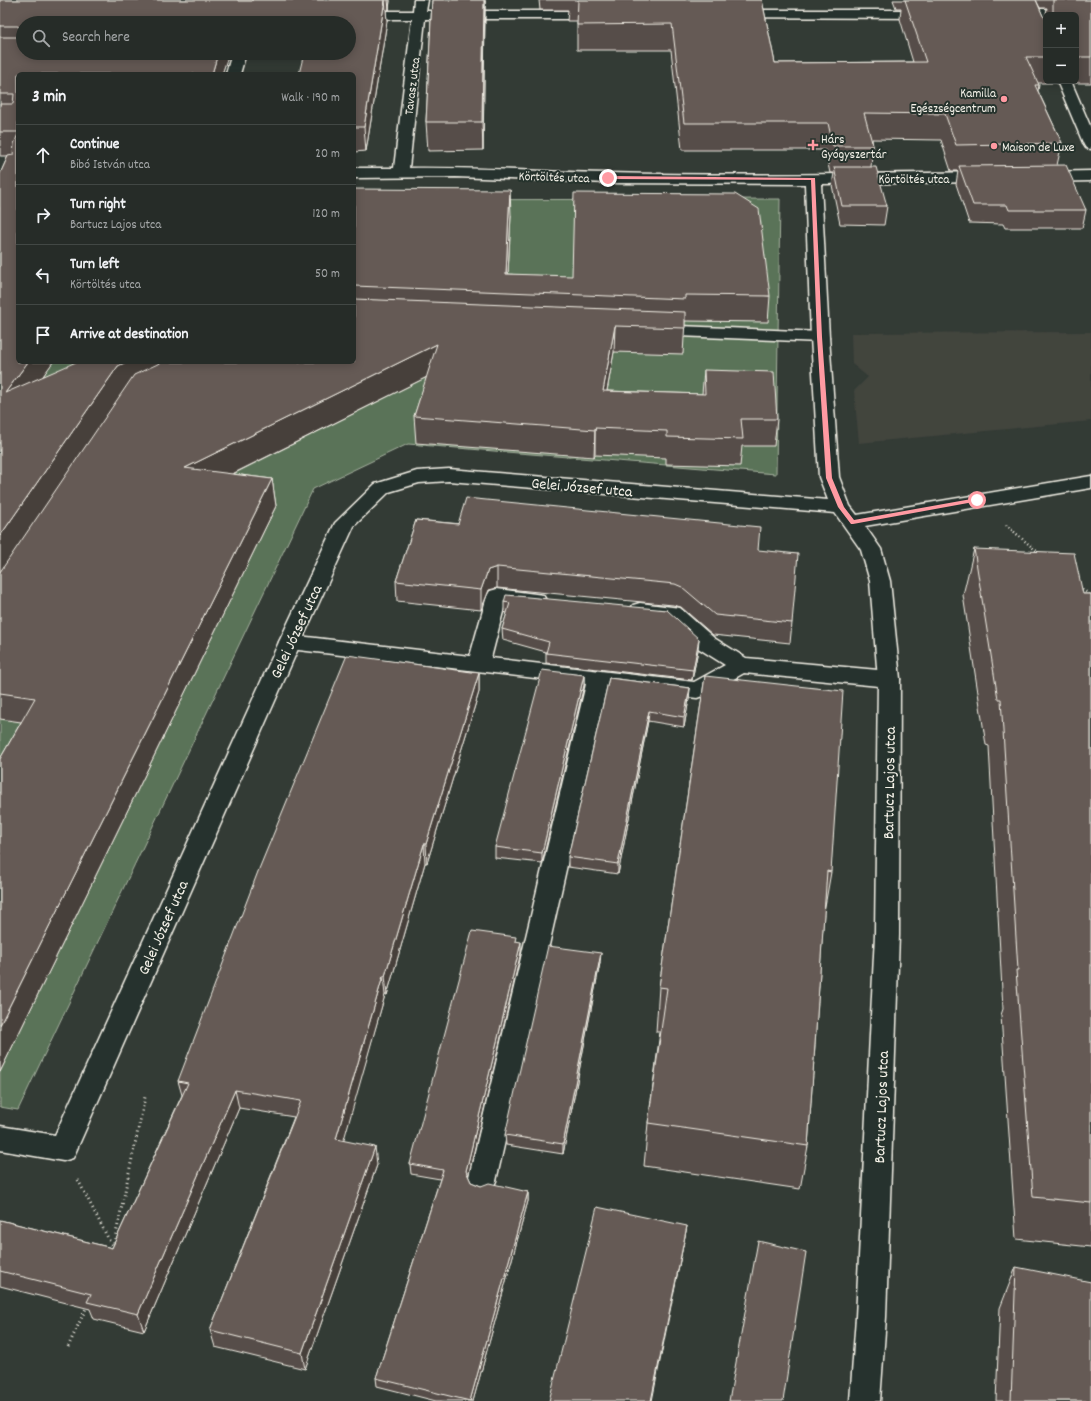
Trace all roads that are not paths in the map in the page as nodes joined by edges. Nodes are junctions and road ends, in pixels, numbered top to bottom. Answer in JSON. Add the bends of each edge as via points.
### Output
{"nodes":[{"id":1,"x":421,"y":0,"type":"edge"},
{"id":2,"x":1029,"y":0,"type":"edge"},
{"id":3,"x":1034,"y":13,"type":"junction"},
{"id":4,"x":1091,"y":13,"type":"edge"},
{"id":5,"x":723,"y":14,"type":"edge"},
{"id":6,"x":947,"y":14,"type":"edge"},
{"id":7,"x":995,"y":14,"type":"edge"},
{"id":8,"x":342,"y":15,"type":"edge"},
{"id":9,"x":611,"y":15,"type":"edge"},
{"id":10,"x":419,"y":16,"type":"junction"},
{"id":11,"x":1040,"y":27,"type":"edge"},
{"id":12,"x":237,"y":60,"type":"edge"},
{"id":13,"x":234,"y":72,"type":"edge"},
{"id":14,"x":1065,"y":84,"type":"edge"},
{"id":15,"x":1091,"y":145,"type":"edge"},
{"id":16,"x":401,"y":172,"type":"junction"},
{"id":17,"x":356,"y":173,"type":"edge"},
{"id":18,"x":1091,"y":176,"type":"edge"},
{"id":19,"x":1002,"y":177,"type":"edge"},
{"id":20,"x":1025,"y":177,"type":"edge"},
{"id":21,"x":813,"y":179,"type":"junction"},
{"id":22,"x":356,"y":182,"type":"edge"},
{"id":23,"x":639,"y":330,"type":"edge"},
{"id":24,"x":820,"y":337,"type":"junction"},
{"id":25,"x":1091,"y":482,"type":"edge"},
{"id":26,"x":847,"y":515,"type":"junction"},
{"id":27,"x":558,"y":602,"type":"edge"},
{"id":28,"x":619,"y":608,"type":"edge"},
{"id":29,"x":290,"y":642,"type":"junction"},
{"id":30,"x":479,"y":664,"type":"junction"},
{"id":31,"x":741,"y":665,"type":"junction"},
{"id":32,"x":598,"y":678,"type":"junction"},
{"id":33,"x":889,"y":679,"type":"junction"},
{"id":34,"x":0,"y":1138,"type":"edge"},
{"id":35,"x":482,"y":1181,"type":"dead end"},
{"id":36,"x":865,"y":1401,"type":"edge"}],
"edges":[{"from":1,"to":10,"type":"street","name":"Tavasz utca"},
{"from":2,"to":3,"type":"street"},
{"from":3,"to":4,"type":"street"},
{"from":3,"to":7,"type":"street"},
{"from":3,"to":11,"type":"street"},
{"from":5,"to":6,"type":"street"},
{"from":8,"to":10,"type":"street"},
{"from":9,"to":10,"type":"street"},
{"from":10,"to":16,"type":"street","name":"Tavasz utca"},
{"from":12,"to":13,"type":"street"},
{"from":14,"to":15,"type":"street"},
{"from":16,"to":17,"type":"street","name":"Körtöltés utca"},
{"from":16,"to":21,"type":"street","name":"Körtöltés utca","via":[[608,178]]},
{"from":16,"to":22,"type":"street","name":"Körtöltés utca"},
{"from":18,"to":20,"type":"street"},
{"from":19,"to":21,"type":"street","name":"Körtöltés utca"},
{"from":21,"to":24,"type":"street","name":"Bartucz Lajos utca"},
{"from":23,"to":24,"type":"street"},
{"from":24,"to":26,"type":"street","name":"Bartucz Lajos utca","via":[[829,478]]},
{"from":25,"to":26,"type":"street","name":"Gelei József utca","via":[[977,500]]},
{"from":26,"to":29,"type":"street","name":"Gelei József utca","via":[[449,475],[417,477],[382,488],[345,523]]},
{"from":26,"to":33,"type":"street","name":"Bartucz Lajos utca","via":[[871,549],[880,581]]},
{"from":27,"to":30,"type":"street","via":[[496,596]]},
{"from":28,"to":31,"type":"street","via":[[673,613],[706,643]]},
{"from":29,"to":30,"type":"street"},
{"from":29,"to":34,"type":"street","name":"Gelei József utca","via":[[63,1149]]},
{"from":30,"to":32,"type":"street"},
{"from":31,"to":32,"type":"street","via":[[697,690]]},
{"from":31,"to":33,"type":"street"},
{"from":32,"to":35,"type":"street"},
{"from":33,"to":36,"type":"street","name":"Bartucz Lajos utca","via":[[887,935],[871,1317]]}]}
